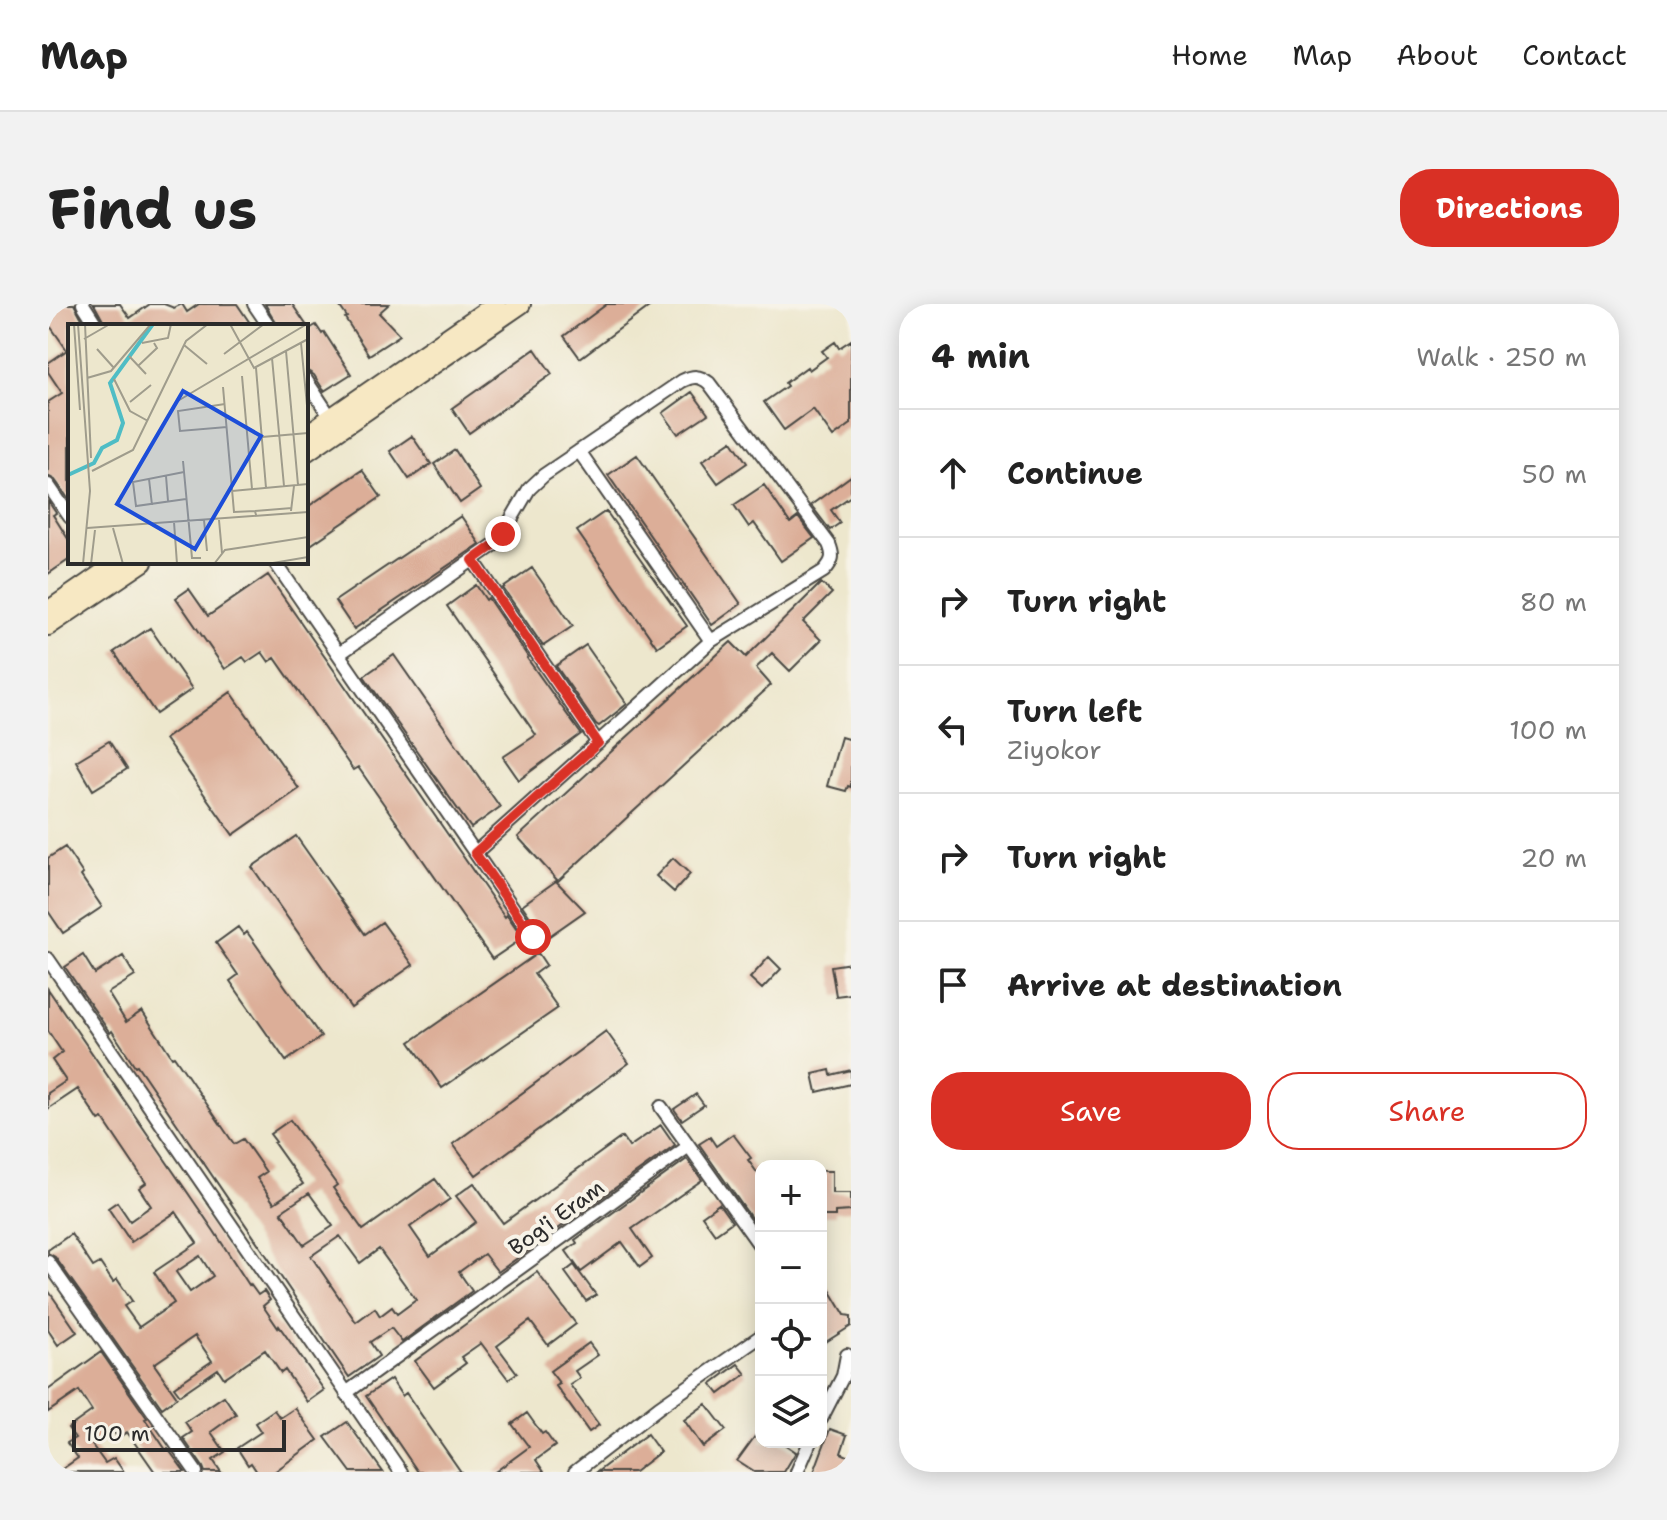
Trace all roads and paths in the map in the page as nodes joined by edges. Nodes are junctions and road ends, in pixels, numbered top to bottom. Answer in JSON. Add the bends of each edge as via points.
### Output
{"nodes":[{"id":1,"x":83,"y":304,"type":"edge"},
{"id":2,"x":254,"y":304,"type":"edge"},
{"id":3,"x":496,"y":304,"type":"edge"},
{"id":4,"x":521,"y":304,"type":"edge"},
{"id":5,"x":96,"y":324,"type":"edge"},
{"id":6,"x":268,"y":324,"type":"edge"},
{"id":7,"x":308,"y":383,"type":"edge"},
{"id":8,"x":331,"y":418,"type":"junction"},
{"id":9,"x":308,"y":434,"type":"edge"},
{"id":10,"x":308,"y":451,"type":"edge"},
{"id":11,"x":579,"y":451,"type":"junction"},
{"id":12,"x":48,"y":485,"type":"edge"},
{"id":13,"x":68,"y":514,"type":"edge"},
{"id":14,"x":473,"y":560,"type":"junction"},
{"id":15,"x":140,"y":564,"type":"edge"},
{"id":16,"x":276,"y":564,"type":"edge"},
{"id":17,"x":108,"y":565,"type":"edge"},
{"id":18,"x":48,"y":611,"type":"edge"},
{"id":19,"x":48,"y":626,"type":"edge"},
{"id":20,"x":711,"y":641,"type":"junction"},
{"id":21,"x":339,"y":654,"type":"junction"},
{"id":22,"x":598,"y":743,"type":"junction"},
{"id":23,"x":475,"y":853,"type":"junction"},
{"id":24,"x":533,"y":937,"type":"dead end"},
{"id":25,"x":48,"y":959,"type":"edge"},
{"id":26,"x":661,"y":1107,"type":"dead end"},
{"id":27,"x":689,"y":1146,"type":"junction"},
{"id":28,"x":755,"y":1239,"type":"edge"},
{"id":29,"x":48,"y":1262,"type":"edge"},
{"id":30,"x":755,"y":1340,"type":"edge"},
{"id":31,"x":847,"y":1355,"type":"dead end"},
{"id":32,"x":346,"y":1393,"type":"junction"},
{"id":33,"x":827,"y":1407,"type":"edge"},
{"id":34,"x":807,"y":1448,"type":"edge"},
{"id":35,"x":196,"y":1472,"type":"edge"},
{"id":36,"x":401,"y":1472,"type":"edge"},
{"id":37,"x":575,"y":1472,"type":"edge"},
{"id":38,"x":797,"y":1472,"type":"edge"}],
"edges":[{"from":1,"to":5,"type":"street"},
{"from":2,"to":6,"type":"street"},
{"from":3,"to":8,"type":"street"},
{"from":4,"to":10,"type":"street"},
{"from":7,"to":8,"type":"street"},
{"from":8,"to":9,"type":"street"},
{"from":11,"to":14,"type":"street","via":[[536,481],[498,542]]},
{"from":11,"to":20,"type":"street"},
{"from":11,"to":20,"type":"street","via":[[682,381],[703,378],[829,544],[832,562],[824,571]]},
{"from":12,"to":13,"type":"street"},
{"from":14,"to":21,"type":"street"},
{"from":14,"to":22,"type":"street"},
{"from":15,"to":19,"type":"street"},
{"from":16,"to":21,"type":"street"},
{"from":17,"to":18,"type":"street"},
{"from":20,"to":22,"type":"street"},
{"from":21,"to":23,"type":"street"},
{"from":22,"to":23,"type":"street"},
{"from":23,"to":24,"type":"street"},
{"from":25,"to":32,"type":"street"},
{"from":26,"to":27,"type":"street"},
{"from":27,"to":28,"type":"street"},
{"from":27,"to":32,"type":"street","name":"Bog'i Eram"},
{"from":29,"to":35,"type":"street"},
{"from":30,"to":37,"type":"street"},
{"from":31,"to":33,"type":"street"},
{"from":32,"to":36,"type":"street"},
{"from":34,"to":38,"type":"street"}]}
